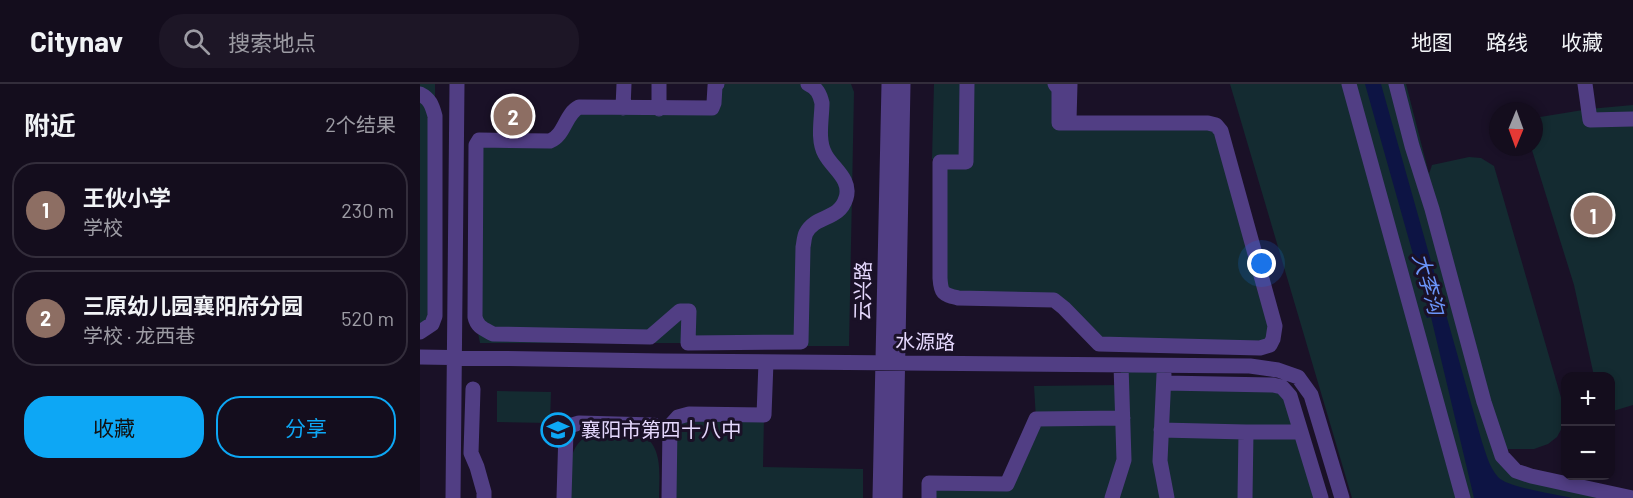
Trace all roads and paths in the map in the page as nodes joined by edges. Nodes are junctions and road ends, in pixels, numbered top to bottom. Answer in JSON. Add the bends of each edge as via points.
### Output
{"nodes":[{"id":1,"x":457,"y":84,"type":"edge"},
{"id":2,"x":624,"y":84,"type":"edge"},
{"id":3,"x":659,"y":84,"type":"edge"},
{"id":4,"x":717,"y":84,"type":"edge"},
{"id":5,"x":808,"y":84,"type":"edge"},
{"id":6,"x":889,"y":84,"type":"edge"},
{"id":7,"x":903,"y":84,"type":"edge"},
{"id":8,"x":967,"y":84,"type":"edge"},
{"id":9,"x":1055,"y":84,"type":"edge"},
{"id":10,"x":1070,"y":84,"type":"edge"},
{"id":11,"x":1349,"y":84,"type":"edge"},
{"id":12,"x":1396,"y":84,"type":"edge"},
{"id":13,"x":1585,"y":84,"type":"edge"},
{"id":14,"x":420,"y":94,"type":"edge"},
{"id":15,"x":623,"y":108,"type":"junction"},
{"id":16,"x":659,"y":109,"type":"junction"},
{"id":17,"x":1633,"y":119,"type":"edge"},
{"id":18,"x":1069,"y":123,"type":"junction"},
{"id":19,"x":420,"y":332,"type":"edge"},
{"id":20,"x":699,"y":343,"type":"junction"},
{"id":21,"x":420,"y":357,"type":"edge"},
{"id":22,"x":455,"y":357,"type":"junction"},
{"id":23,"x":699,"y":361,"type":"junction"},
{"id":24,"x":766,"y":362,"type":"junction"},
{"id":25,"x":891,"y":362,"type":"junction"},
{"id":26,"x":1121,"y":364,"type":"junction"},
{"id":27,"x":1165,"y":365,"type":"junction"},
{"id":28,"x":1164,"y":383,"type":"junction"},
{"id":29,"x":472,"y":389,"type":"dead end"},
{"id":30,"x":1123,"y":418,"type":"junction"},
{"id":31,"x":654,"y":424,"type":"dead end"},
{"id":32,"x":1161,"y":430,"type":"junction"},
{"id":33,"x":1246,"y":432,"type":"junction"},
{"id":34,"x":1301,"y":432,"type":"junction"},
{"id":35,"x":453,"y":498,"type":"edge"},
{"id":36,"x":484,"y":498,"type":"edge"},
{"id":37,"x":564,"y":498,"type":"edge"},
{"id":38,"x":669,"y":498,"type":"edge"},
{"id":39,"x":880,"y":498,"type":"edge"},
{"id":40,"x":895,"y":498,"type":"edge"},
{"id":41,"x":929,"y":498,"type":"edge"},
{"id":42,"x":1112,"y":498,"type":"edge"},
{"id":43,"x":1167,"y":498,"type":"edge"},
{"id":44,"x":1245,"y":498,"type":"edge"},
{"id":45,"x":1321,"y":498,"type":"edge"},
{"id":46,"x":1342,"y":498,"type":"edge"},
{"id":47,"x":1463,"y":498,"type":"edge"},
{"id":48,"x":1632,"y":498,"type":"edge"}],
"edges":[{"from":1,"to":22,"type":"street"},
{"from":2,"to":15,"type":"street"},
{"from":3,"to":16,"type":"street"},
{"from":4,"to":16,"type":"street","via":[[712,108]]},
{"from":5,"to":20,"type":"street","via":[[821,97],[823,149],[845,180],[847,195],[838,213],[815,223],[806,234],[801,342]]},
{"from":6,"to":25,"type":"street","name":"云兴路"},
{"from":7,"to":25,"type":"street","name":"云兴路"},
{"from":8,"to":18,"type":"street","via":[[966,162],[940,162],[940,278],[945,295],[1054,300],[1099,344],[1260,348],[1270,345],[1275,326],[1221,130],[1208,123]]},
{"from":9,"to":18,"type":"street","via":[[1059,89],[1059,123]]},
{"from":10,"to":18,"type":"street"},
{"from":11,"to":47,"type":"street"},
{"from":12,"to":48,"type":"street","via":[[1502,456],[1516,471],[1531,476]]},
{"from":13,"to":17,"type":"street","via":[[1590,120]]},
{"from":14,"to":19,"type":"street","via":[[427,97],[435,116],[435,316],[432,324]]},
{"from":15,"to":16,"type":"street"},
{"from":15,"to":20,"type":"street","via":[[579,107],[573,110],[557,138],[550,141],[478,140],[474,317],[476,323],[493,334],[650,337],[680,311],[689,311],[688,343]]},
{"from":20,"to":23,"type":"street"},
{"from":21,"to":22,"type":"street","name":"水源路"},
{"from":22,"to":23,"type":"street","name":"水源路"},
{"from":22,"to":35,"type":"street"},
{"from":23,"to":24,"type":"street","name":"水源路"},
{"from":24,"to":25,"type":"street","name":"水源路"},
{"from":24,"to":38,"type":"street","via":[[765,416],[689,414],[678,417],[670,426]]},
{"from":25,"to":26,"type":"street","name":"水源路"},
{"from":25,"to":39,"type":"street","name":"云兴路"},
{"from":25,"to":40,"type":"street","name":"云兴路"},
{"from":26,"to":27,"type":"street","name":"水源路"},
{"from":26,"to":30,"type":"street"},
{"from":27,"to":28,"type":"street"},
{"from":27,"to":46,"type":"street","name":"水源路","via":[[1250,366],[1298,377],[1311,395]]},
{"from":28,"to":32,"type":"street"},
{"from":28,"to":34,"type":"street","via":[[1282,387],[1290,396]]},
{"from":29,"to":36,"type":"street","via":[[471,453]]},
{"from":30,"to":41,"type":"street","via":[[1036,419],[1007,484],[929,483]]},
{"from":30,"to":42,"type":"street","via":[[1124,460]]},
{"from":31,"to":37,"type":"street","via":[[569,426]]},
{"from":32,"to":33,"type":"street"},
{"from":32,"to":43,"type":"street","via":[[1160,461]]},
{"from":33,"to":34,"type":"street"},
{"from":33,"to":44,"type":"street"},
{"from":34,"to":45,"type":"street"}]}
